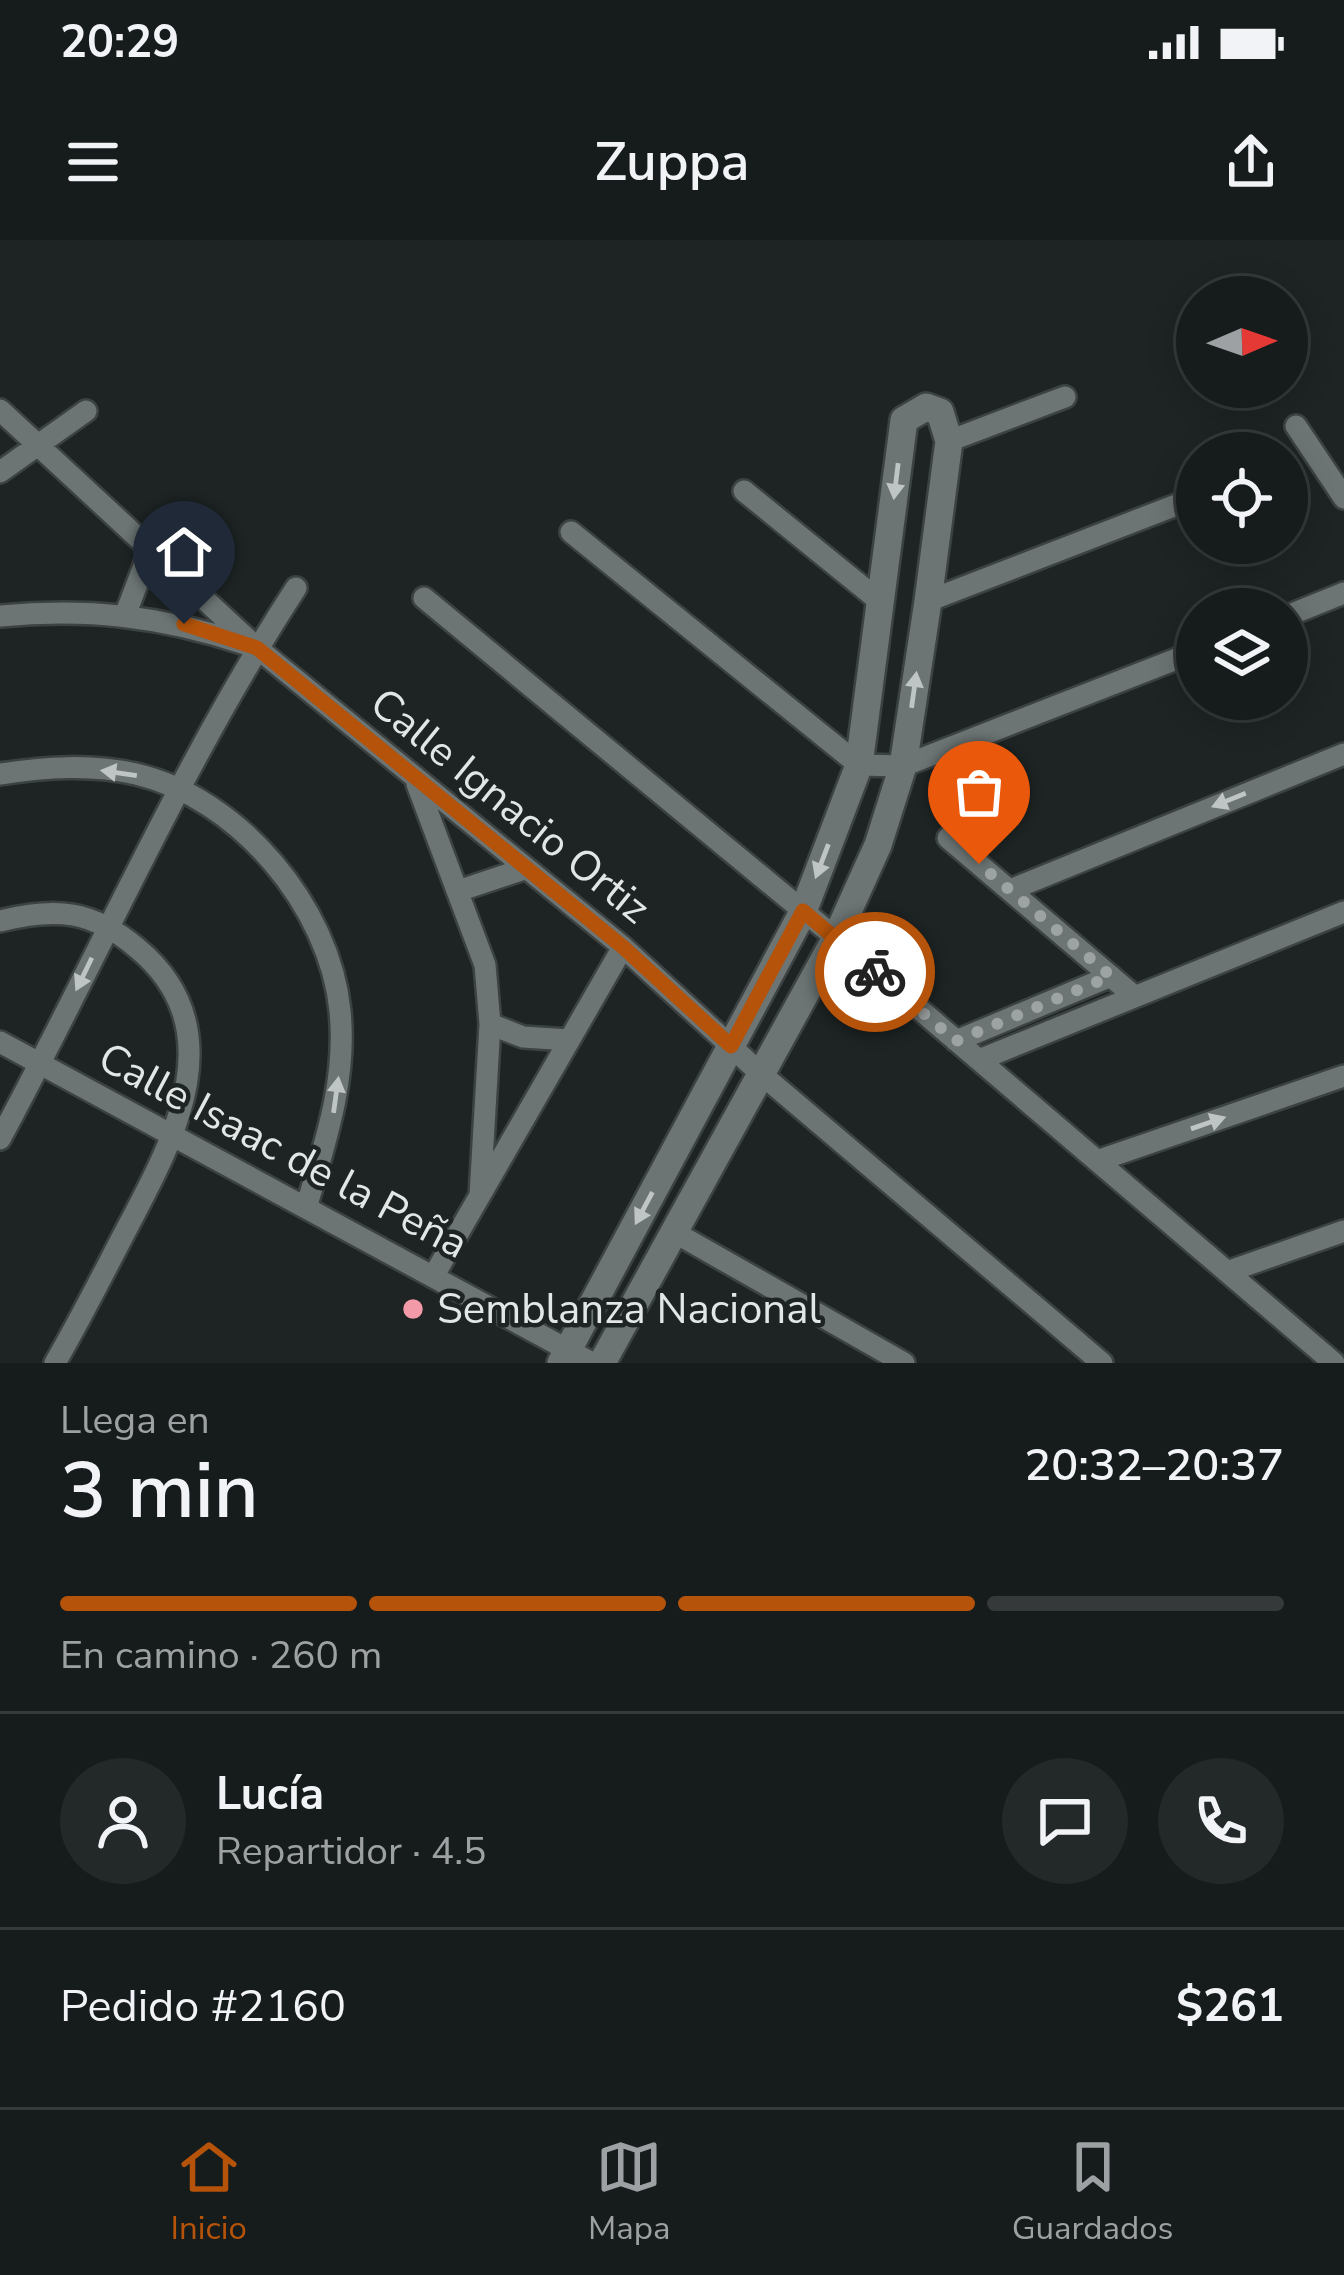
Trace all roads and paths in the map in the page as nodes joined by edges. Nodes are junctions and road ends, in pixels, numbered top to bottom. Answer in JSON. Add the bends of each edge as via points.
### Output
{"nodes":[{"id":1,"x":1064,"y":397,"type":"dead end"},
{"id":2,"x":0,"y":410,"type":"edge"},
{"id":3,"x":86,"y":411,"type":"dead end"},
{"id":4,"x":1296,"y":426,"type":"dead end"},
{"id":5,"x":949,"y":441,"type":"junction"},
{"id":6,"x":35,"y":448,"type":"junction"},
{"id":7,"x":0,"y":472,"type":"edge"},
{"id":8,"x":743,"y":491,"type":"dead end"},
{"id":9,"x":1344,"y":498,"type":"edge"},
{"id":10,"x":1176,"y":505,"type":"edge"},
{"id":11,"x":571,"y":532,"type":"dead end"},
{"id":12,"x":149,"y":550,"type":"junction"},
{"id":13,"x":296,"y":588,"type":"dead end"},
{"id":14,"x":1344,"y":593,"type":"edge"},
{"id":15,"x":424,"y":598,"type":"dead end"},
{"id":16,"x":928,"y":601,"type":"junction"},
{"id":17,"x":882,"y":603,"type":"junction"},
{"id":18,"x":1308,"y":608,"type":"edge"},
{"id":19,"x":126,"y":613,"type":"junction"},
{"id":20,"x":0,"y":616,"type":"edge"},
{"id":21,"x":257,"y":648,"type":"junction"},
{"id":22,"x":1176,"y":659,"type":"edge"},
{"id":23,"x":1342,"y":759,"type":"edge"},
{"id":24,"x":859,"y":765,"type":"junction"},
{"id":25,"x":903,"y":766,"type":"junction"},
{"id":26,"x":0,"y":773,"type":"edge"},
{"id":27,"x":415,"y":778,"type":"junction"},
{"id":28,"x":181,"y":789,"type":"junction"},
{"id":29,"x":948,"y":838,"type":"dead end"},
{"id":30,"x":524,"y":868,"type":"junction"},
{"id":31,"x":461,"y":890,"type":"junction"},
{"id":32,"x":1010,"y":890,"type":"junction"},
{"id":33,"x":803,"y":911,"type":"junction"},
{"id":34,"x":1344,"y":912,"type":"edge"},
{"id":35,"x":0,"y":921,"type":"edge"},
{"id":36,"x":108,"y":924,"type":"junction"},
{"id":37,"x":836,"y":938,"type":"junction"},
{"id":38,"x":623,"y":947,"type":"junction"},
{"id":39,"x":1111,"y":976,"type":"junction"},
{"id":40,"x":1134,"y":996,"type":"junction"},
{"id":41,"x":490,"y":1024,"type":"junction"},
{"id":42,"x":569,"y":1040,"type":"junction"},
{"id":43,"x":956,"y":1041,"type":"junction"},
{"id":44,"x":0,"y":1042,"type":"edge"},
{"id":45,"x":731,"y":1046,"type":"junction"},
{"id":46,"x":979,"y":1060,"type":"junction"},
{"id":47,"x":40,"y":1064,"type":"junction"},
{"id":48,"x":760,"y":1073,"type":"junction"},
{"id":49,"x":1344,"y":1076,"type":"edge"},
{"id":50,"x":176,"y":1137,"type":"junction"},
{"id":51,"x":0,"y":1139,"type":"edge"},
{"id":52,"x":1097,"y":1161,"type":"junction"},
{"id":53,"x":480,"y":1195,"type":"junction"},
{"id":54,"x":306,"y":1208,"type":"junction"},
{"id":55,"x":1344,"y":1231,"type":"edge"},
{"id":56,"x":674,"y":1232,"type":"junction"},
{"id":57,"x":1227,"y":1272,"type":"junction"},
{"id":58,"x":433,"y":1277,"type":"junction"},
{"id":59,"x":574,"y":1359,"type":"edge"},
{"id":60,"x":55,"y":1363,"type":"edge"},
{"id":61,"x":602,"y":1363,"type":"edge"},
{"id":62,"x":904,"y":1363,"type":"edge"},
{"id":63,"x":1102,"y":1363,"type":"edge"},
{"id":64,"x":1334,"y":1363,"type":"edge"}],
"edges":[{"from":1,"to":5,"type":"street"},
{"from":2,"to":6,"type":"street","name":"Calle Ignacio Ortiz"},
{"from":3,"to":6,"type":"street"},
{"from":4,"to":9,"type":"street"},
{"from":5,"to":16,"type":"street"},
{"from":5,"to":17,"type":"street","one_way":true,"via":[[940,412],[926,407],[904,421]]},
{"from":6,"to":7,"type":"street"},
{"from":6,"to":12,"type":"street","name":"Calle Ignacio Ortiz"},
{"from":8,"to":17,"type":"street"},
{"from":10,"to":16,"type":"street"},
{"from":11,"to":24,"type":"street"},
{"from":12,"to":19,"type":"street"},
{"from":12,"to":21,"type":"street","name":"Calle Ignacio Ortiz"},
{"from":13,"to":21,"type":"street"},
{"from":14,"to":18,"type":"street"},
{"from":15,"to":33,"type":"street"},
{"from":25,"to":16,"type":"street","one_way":true},
{"from":17,"to":24,"type":"street"},
{"from":19,"to":20,"type":"street"},
{"from":19,"to":21,"type":"street"},
{"from":21,"to":27,"type":"street","name":"Calle Ignacio Ortiz"},
{"from":21,"to":28,"type":"street"},
{"from":22,"to":25,"type":"street"},
{"from":23,"to":32,"type":"street","one_way":true},
{"from":24,"to":25,"type":"street"},
{"from":24,"to":33,"type":"street","one_way":true},
{"from":25,"to":37,"type":"street"},
{"from":28,"to":26,"type":"street","one_way":true,"via":[[61,765]]},
{"from":27,"to":30,"type":"street","name":"Calle Ignacio Ortiz"},
{"from":27,"to":31,"type":"street"},
{"from":28,"to":36,"type":"street"},
{"from":54,"to":28,"type":"street","one_way":true,"via":[[338,1098],[340,1010],[322,941],[288,882],[247,836]]},
{"from":29,"to":32,"type":"street"},
{"from":30,"to":31,"type":"street"},
{"from":30,"to":38,"type":"street","name":"Calle Ignacio Ortiz"},
{"from":31,"to":41,"type":"street","via":[[485,965]]},
{"from":32,"to":39,"type":"street"},
{"from":33,"to":37,"type":"street"},
{"from":33,"to":45,"type":"street"},
{"from":34,"to":40,"type":"street"},
{"from":35,"to":36,"type":"street","via":[[71,913]]},
{"from":36,"to":47,"type":"street","one_way":true},
{"from":36,"to":50,"type":"street","via":[[154,961],[181,1008],[190,1055]]},
{"from":37,"to":43,"type":"street"},
{"from":37,"to":48,"type":"street"},
{"from":38,"to":42,"type":"street"},
{"from":38,"to":45,"type":"street","name":"Calle Ignacio Ortiz"},
{"from":39,"to":40,"type":"street"},
{"from":39,"to":43,"type":"street"},
{"from":40,"to":46,"type":"street"},
{"from":41,"to":42,"type":"street","via":[[523,1037]]},
{"from":41,"to":53,"type":"street"},
{"from":42,"to":53,"type":"street"},
{"from":43,"to":46,"type":"street"},
{"from":44,"to":47,"type":"street","name":"Calle Isaac de la Peña"},
{"from":45,"to":48,"type":"street","name":"Calle Ignacio Ortiz"},
{"from":45,"to":59,"type":"street","one_way":true},
{"from":46,"to":52,"type":"street"},
{"from":47,"to":50,"type":"street","name":"Calle Isaac de la Peña"},
{"from":47,"to":51,"type":"street"},
{"from":48,"to":56,"type":"street"},
{"from":48,"to":63,"type":"street","name":"Calle Ignacio Ortiz"},
{"from":52,"to":49,"type":"street","one_way":true},
{"from":50,"to":54,"type":"street","name":"Calle Isaac de la Peña"},
{"from":50,"to":60,"type":"street"},
{"from":52,"to":57,"type":"street"},
{"from":53,"to":58,"type":"street"},
{"from":54,"to":58,"type":"street","name":"Calle Isaac de la Peña"},
{"from":55,"to":57,"type":"street"},
{"from":56,"to":61,"type":"street"},
{"from":56,"to":62,"type":"street"},
{"from":57,"to":64,"type":"street"},
{"from":58,"to":59,"type":"street","name":"Calle Isaac de la Peña"}]}
